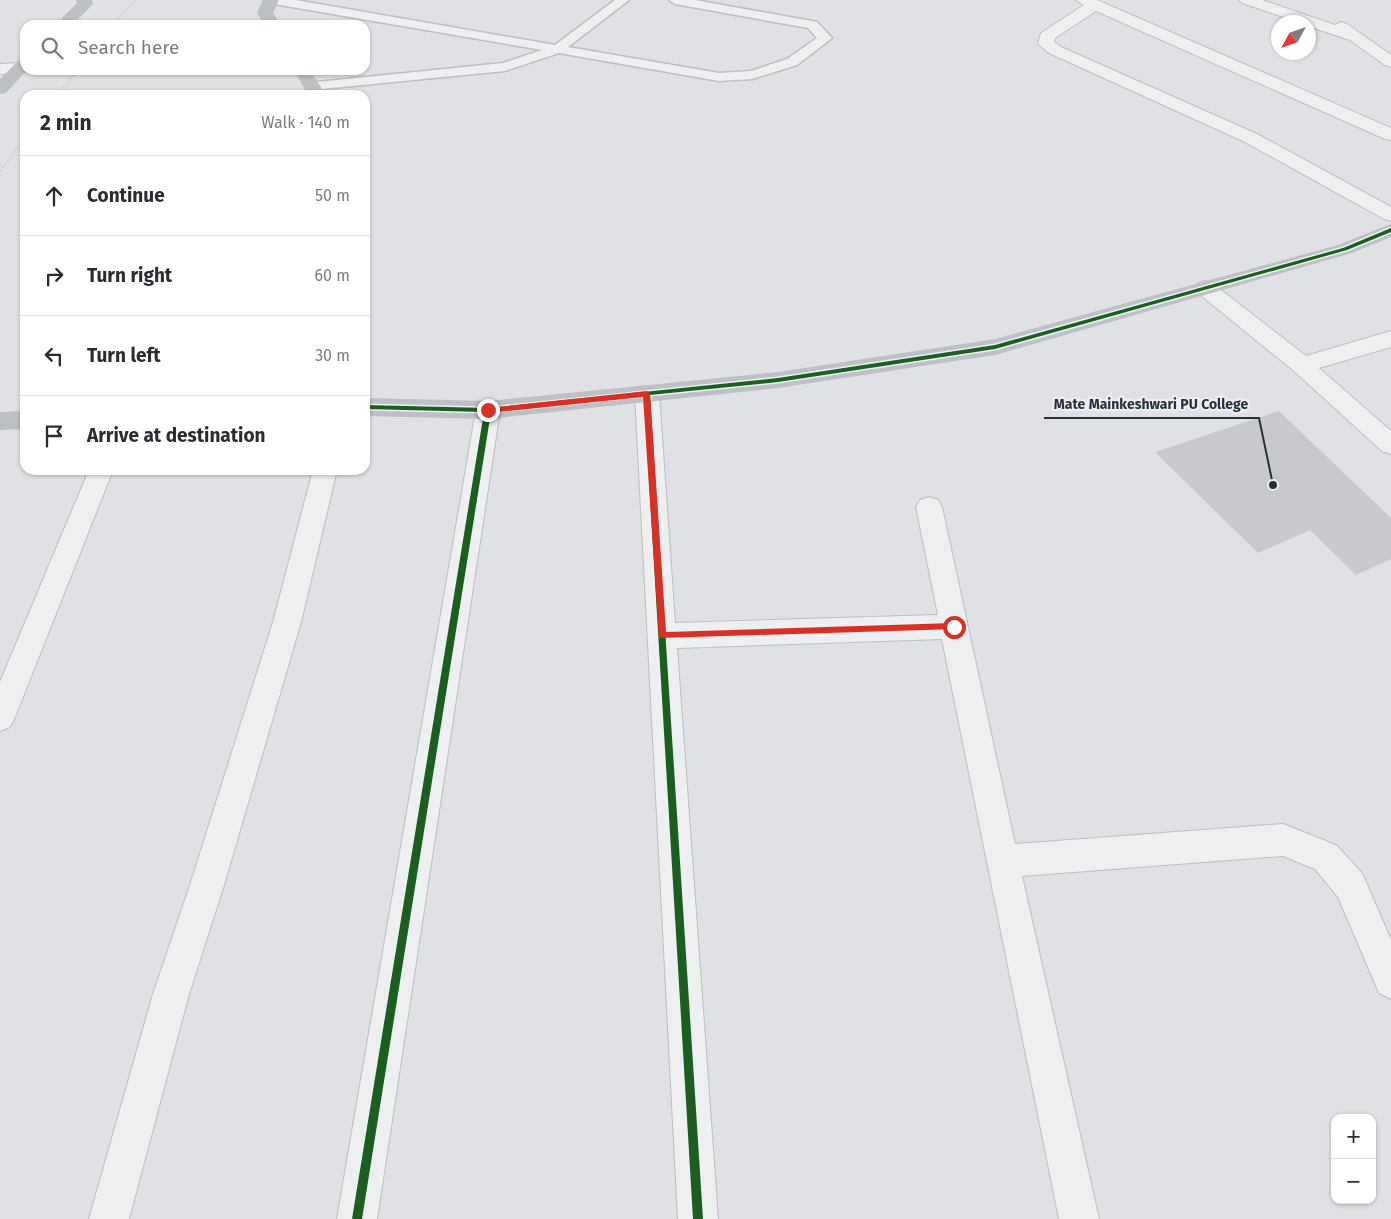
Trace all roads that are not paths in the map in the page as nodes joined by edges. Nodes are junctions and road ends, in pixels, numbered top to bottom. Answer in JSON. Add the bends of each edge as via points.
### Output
{"nodes":[{"id":1,"x":84,"y":0,"type":"edge"},
{"id":2,"x":272,"y":0,"type":"edge"},
{"id":3,"x":623,"y":0,"type":"edge"},
{"id":4,"x":675,"y":0,"type":"edge"},
{"id":5,"x":1247,"y":0,"type":"edge"},
{"id":6,"x":1089,"y":2,"type":"edge"},
{"id":7,"x":1311,"y":6,"type":"dead end"},
{"id":8,"x":69,"y":20,"type":"edge"},
{"id":9,"x":270,"y":20,"type":"edge"},
{"id":10,"x":1355,"y":37,"type":"junction"},
{"id":11,"x":556,"y":50,"type":"junction"},
{"id":12,"x":1391,"y":62,"type":"edge"},
{"id":13,"x":20,"y":66,"type":"edge"},
{"id":14,"x":20,"y":68,"type":"edge"},
{"id":15,"x":0,"y":69,"type":"edge"},
{"id":16,"x":305,"y":75,"type":"edge"},
{"id":17,"x":0,"y":89,"type":"edge"},
{"id":18,"x":315,"y":90,"type":"edge"},
{"id":19,"x":1391,"y":136,"type":"edge"},
{"id":20,"x":1391,"y":215,"type":"edge"},
{"id":21,"x":1391,"y":230,"type":"edge"},
{"id":22,"x":1205,"y":288,"type":"junction"},
{"id":23,"x":1391,"y":339,"type":"edge"},
{"id":24,"x":1302,"y":365,"type":"junction"},
{"id":25,"x":647,"y":394,"type":"junction"},
{"id":26,"x":370,"y":407,"type":"edge"},
{"id":27,"x":488,"y":410,"type":"junction"},
{"id":28,"x":20,"y":420,"type":"edge"},
{"id":29,"x":0,"y":421,"type":"edge"},
{"id":30,"x":1391,"y":445,"type":"edge"},
{"id":31,"x":99,"y":475,"type":"edge"},
{"id":32,"x":323,"y":475,"type":"edge"},
{"id":33,"x":929,"y":507,"type":"dead end"},
{"id":34,"x":954,"y":627,"type":"junction"},
{"id":35,"x":662,"y":636,"type":"junction"},
{"id":36,"x":0,"y":717,"type":"edge"},
{"id":37,"x":1002,"y":861,"type":"junction"},
{"id":38,"x":1391,"y":981,"type":"edge"},
{"id":39,"x":109,"y":1219,"type":"edge"},
{"id":40,"x":357,"y":1219,"type":"edge"},
{"id":41,"x":698,"y":1219,"type":"edge"},
{"id":42,"x":1079,"y":1219,"type":"edge"}],
"edges":[{"from":1,"to":8,"type":"street","via":[[85,4]]},
{"from":2,"to":9,"type":"street","via":[[266,13]]},
{"from":2,"to":11,"type":"lane"},
{"from":3,"to":11,"type":"lane"},
{"from":4,"to":11,"type":"lane","via":[[812,25],[825,38],[792,62],[752,76],[727,77]]},
{"from":5,"to":10,"type":"street"},
{"from":6,"to":19,"type":"street"},
{"from":6,"to":20,"type":"street","via":[[1047,36],[1046,44],[1267,146]]},
{"from":7,"to":10,"type":"street"},
{"from":10,"to":12,"type":"street"},
{"from":11,"to":18,"type":"lane","via":[[505,67]]},
{"from":13,"to":15,"type":"street"},
{"from":14,"to":17,"type":"street"},
{"from":16,"to":18,"type":"street"},
{"from":21,"to":22,"type":"street","via":[[1345,249]]},
{"from":22,"to":24,"type":"street"},
{"from":22,"to":25,"type":"street","via":[[995,347],[778,380]]},
{"from":23,"to":24,"type":"street"},
{"from":24,"to":30,"type":"street"},
{"from":25,"to":27,"type":"street"},
{"from":25,"to":35,"type":"street"},
{"from":26,"to":27,"type":"street"},
{"from":27,"to":40,"type":"street"},
{"from":28,"to":29,"type":"street"},
{"from":31,"to":36,"type":"street"},
{"from":32,"to":39,"type":"street","via":[[287,622],[171,994]]},
{"from":33,"to":34,"type":"street"},
{"from":34,"to":35,"type":"street"},
{"from":34,"to":37,"type":"street"},
{"from":35,"to":41,"type":"street"},
{"from":37,"to":38,"type":"street","via":[[1283,840],[1326,857],[1350,885]]},
{"from":37,"to":42,"type":"street"}]}
